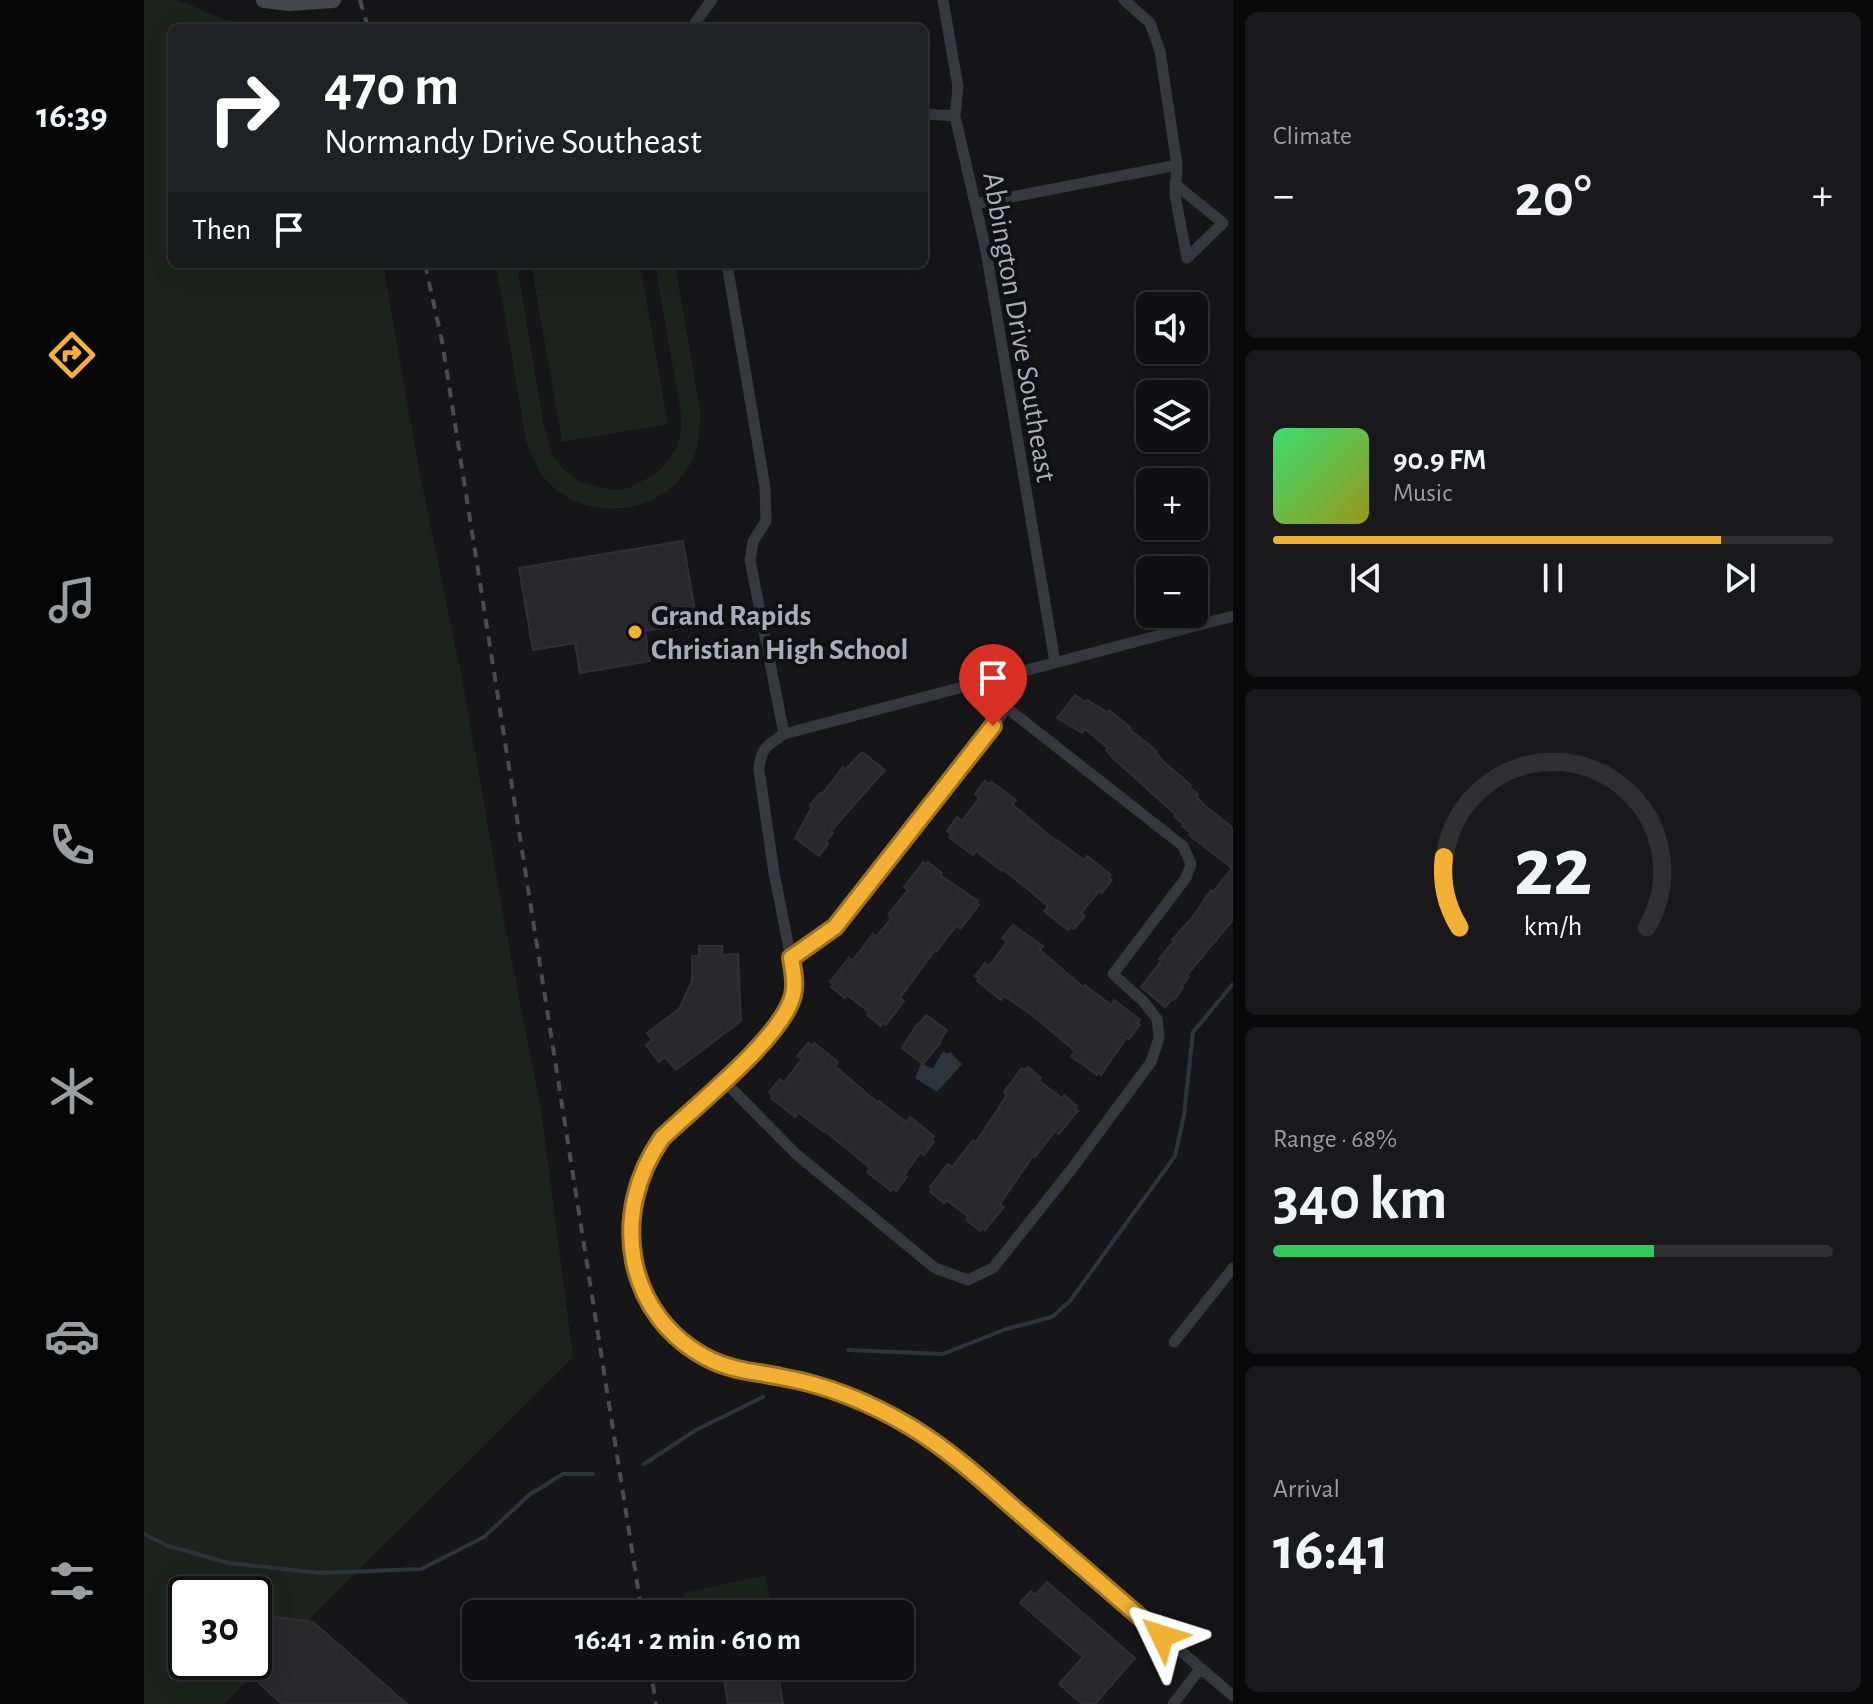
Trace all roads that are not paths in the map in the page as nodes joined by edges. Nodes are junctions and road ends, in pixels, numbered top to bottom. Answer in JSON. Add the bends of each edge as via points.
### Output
{"nodes":[{"id":1,"x":333,"y":0,"type":"edge"},
{"id":2,"x":712,"y":0,"type":"edge"},
{"id":3,"x":943,"y":0,"type":"edge"},
{"id":4,"x":1124,"y":0,"type":"edge"},
{"id":5,"x":270,"y":1,"type":"edge"},
{"id":6,"x":694,"y":24,"type":"edge"},
{"id":7,"x":928,"y":114,"type":"edge"},
{"id":8,"x":955,"y":116,"type":"junction"},
{"id":9,"x":1177,"y":165,"type":"junction"},
{"id":10,"x":1175,"y":184,"type":"junction"},
{"id":11,"x":975,"y":204,"type":"junction"},
{"id":12,"x":728,"y":268,"type":"edge"},
{"id":13,"x":1233,"y":616,"type":"edge"},
{"id":14,"x":1055,"y":662,"type":"junction"},
{"id":15,"x":997,"y":678,"type":"junction"},
{"id":16,"x":1007,"y":708,"type":"junction"},
{"id":17,"x":784,"y":734,"type":"junction"},
{"id":18,"x":791,"y":958,"type":"junction"},
{"id":19,"x":723,"y":1080,"type":"junction"},
{"id":20,"x":1233,"y":1268,"type":"edge"},
{"id":21,"x":1174,"y":1342,"type":"dead end"},
{"id":22,"x":1200,"y":1669,"type":"junction"},
{"id":23,"x":1233,"y":1696,"type":"edge"},
{"id":24,"x":1173,"y":1704,"type":"edge"}],
"edges":[{"from":1,"to":5,"type":"main road"},
{"from":2,"to":6,"type":"street"},
{"from":3,"to":8,"type":"street","name":"Abbington Drive Southeast","via":[[958,87]]},
{"from":4,"to":9,"type":"street","via":[[1150,23],[1160,51]]},
{"from":7,"to":8,"type":"street"},
{"from":8,"to":11,"type":"street","name":"Abbington Drive Southeast"},
{"from":9,"to":10,"type":"street"},
{"from":9,"to":11,"type":"street"},
{"from":10,"to":10,"type":"street","via":[[1175,195],[1187,258],[1223,223]]},
{"from":11,"to":14,"type":"street","name":"Abbington Drive Southeast"},
{"from":12,"to":17,"type":"street","via":[[765,487],[766,521],[753,542],[750,560]]},
{"from":13,"to":14,"type":"street"},
{"from":14,"to":15,"type":"street"},
{"from":15,"to":16,"type":"street"},
{"from":15,"to":17,"type":"street"},
{"from":16,"to":18,"type":"street","via":[[835,927]]},
{"from":16,"to":19,"type":"street","via":[[1183,846],[1191,864],[1186,878],[1113,974],[1157,1019],[1159,1038],[1151,1062],[1071,1170],[993,1268],[968,1280],[935,1268],[796,1154]]},
{"from":17,"to":18,"type":"street","via":[[759,756],[759,770]]},
{"from":18,"to":19,"type":"street","via":[[794,994],[780,1023]]},
{"from":19,"to":22,"type":"street","via":[[662,1138],[635,1192],[629,1231],[635,1271],[659,1317],[695,1350],[725,1366],[809,1383],[913,1428],[958,1459]]},
{"from":20,"to":21,"type":"street"},
{"from":22,"to":23,"type":"street"},
{"from":22,"to":24,"type":"street"}]}
